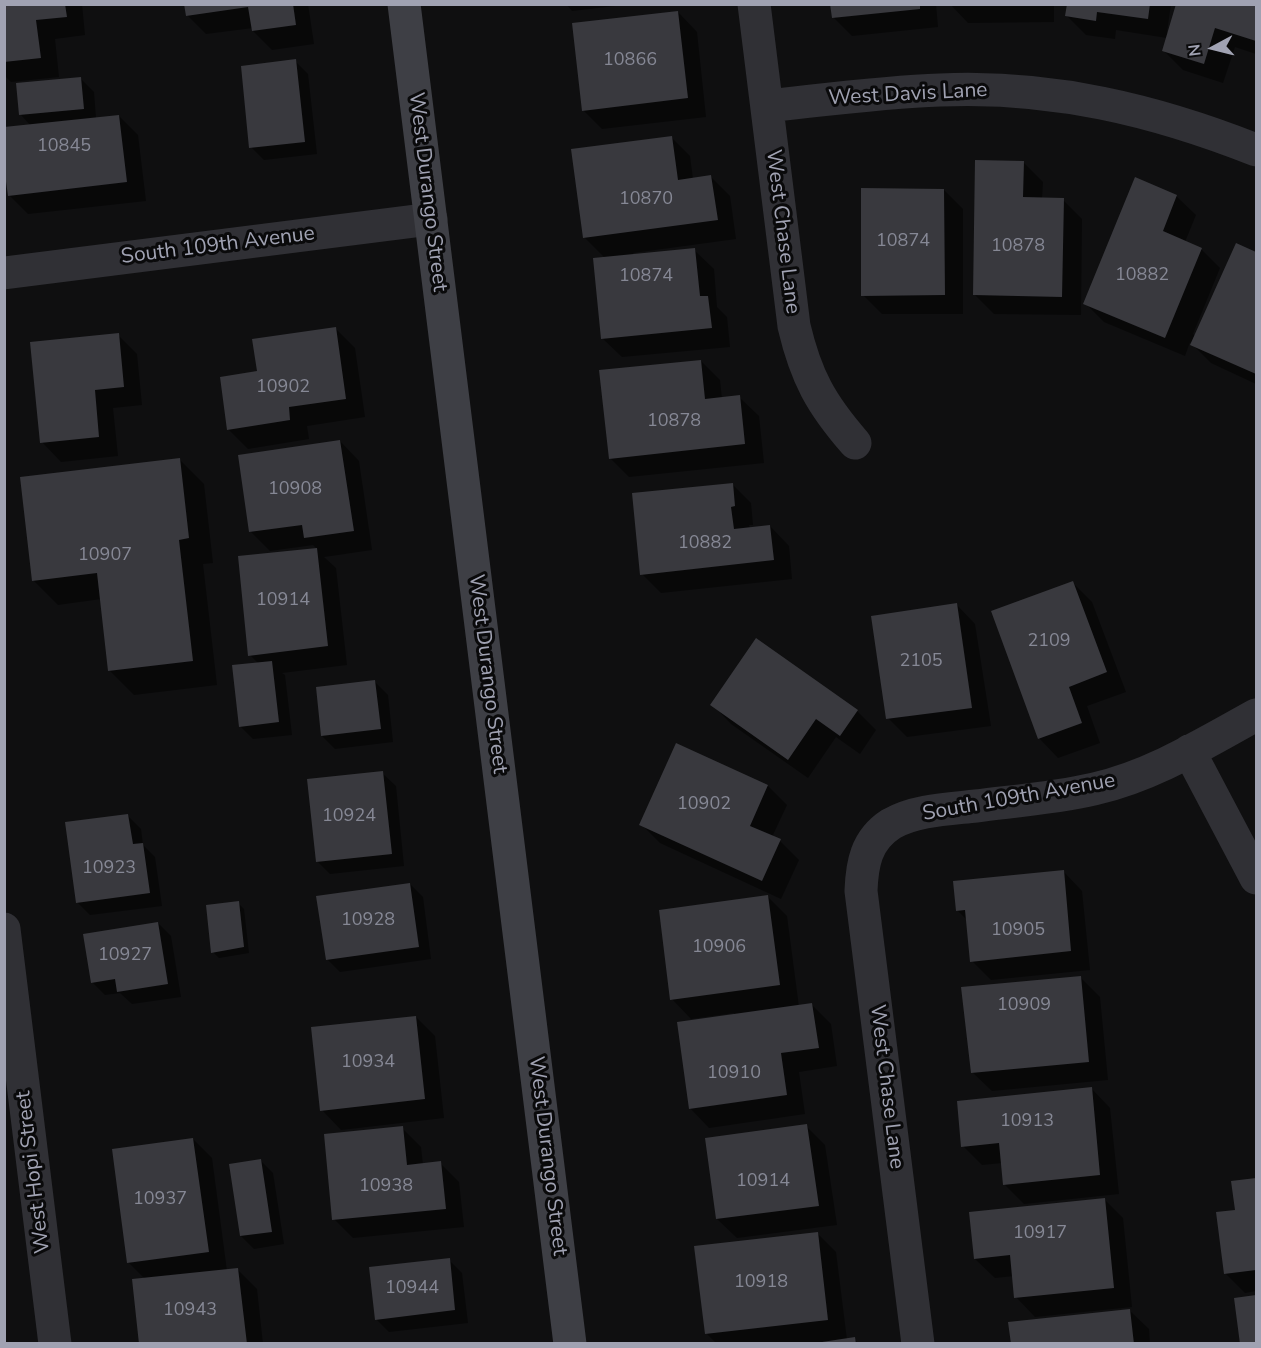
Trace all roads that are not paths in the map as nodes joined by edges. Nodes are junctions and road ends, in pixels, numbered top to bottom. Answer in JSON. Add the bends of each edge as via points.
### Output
{"nodes":[{"id":1,"x":404,"y":4,"type":"edge"},
{"id":2,"x":754,"y":4,"type":"edge"},
{"id":3,"x":767,"y":106,"type":"junction"},
{"id":4,"x":1257,"y":150,"type":"edge"},
{"id":5,"x":431,"y":219,"type":"junction"},
{"id":6,"x":4,"y":273,"type":"edge"},
{"id":7,"x":855,"y":443,"type":"dead end"},
{"id":8,"x":1257,"y":715,"type":"edge"},
{"id":9,"x":1189,"y":751,"type":"junction"},
{"id":10,"x":878,"y":833,"type":"joint"},
{"id":11,"x":1257,"y":878,"type":"edge"},
{"id":12,"x":4,"y":929,"type":"edge"},
{"id":13,"x":55,"y":1344,"type":"edge"},
{"id":14,"x":570,"y":1344,"type":"edge"},
{"id":15,"x":918,"y":1344,"type":"edge"}],
"edges":[{"from":1,"to":5,"type":"street","name":"West Durango Street"},
{"from":2,"to":3,"type":"street","name":"West Chase Lane"},
{"from":3,"to":4,"type":"street","name":"West Davis Lane","via":[[890,93],[996,90],[1103,103],[1159,116]]},
{"from":3,"to":7,"type":"street","name":"West Chase Lane","via":[[801,357],[815,390]]},
{"from":5,"to":6,"type":"street","name":"South 109th Avenue"},
{"from":5,"to":14,"type":"street","name":"West Durango Street"},
{"from":8,"to":9,"type":"street","name":"South 109th Avenue"},
{"from":9,"to":10,"type":"street","name":"South 109th Avenue","via":[[1141,774],[1096,789],[933,811],[893,823]]},
{"from":9,"to":11,"type":"street"},
{"from":10,"to":15,"type":"street","name":"West Chase Lane","via":[[867,850],[861,891]]},
{"from":12,"to":13,"type":"street","name":"West Hopi Street"}]}
